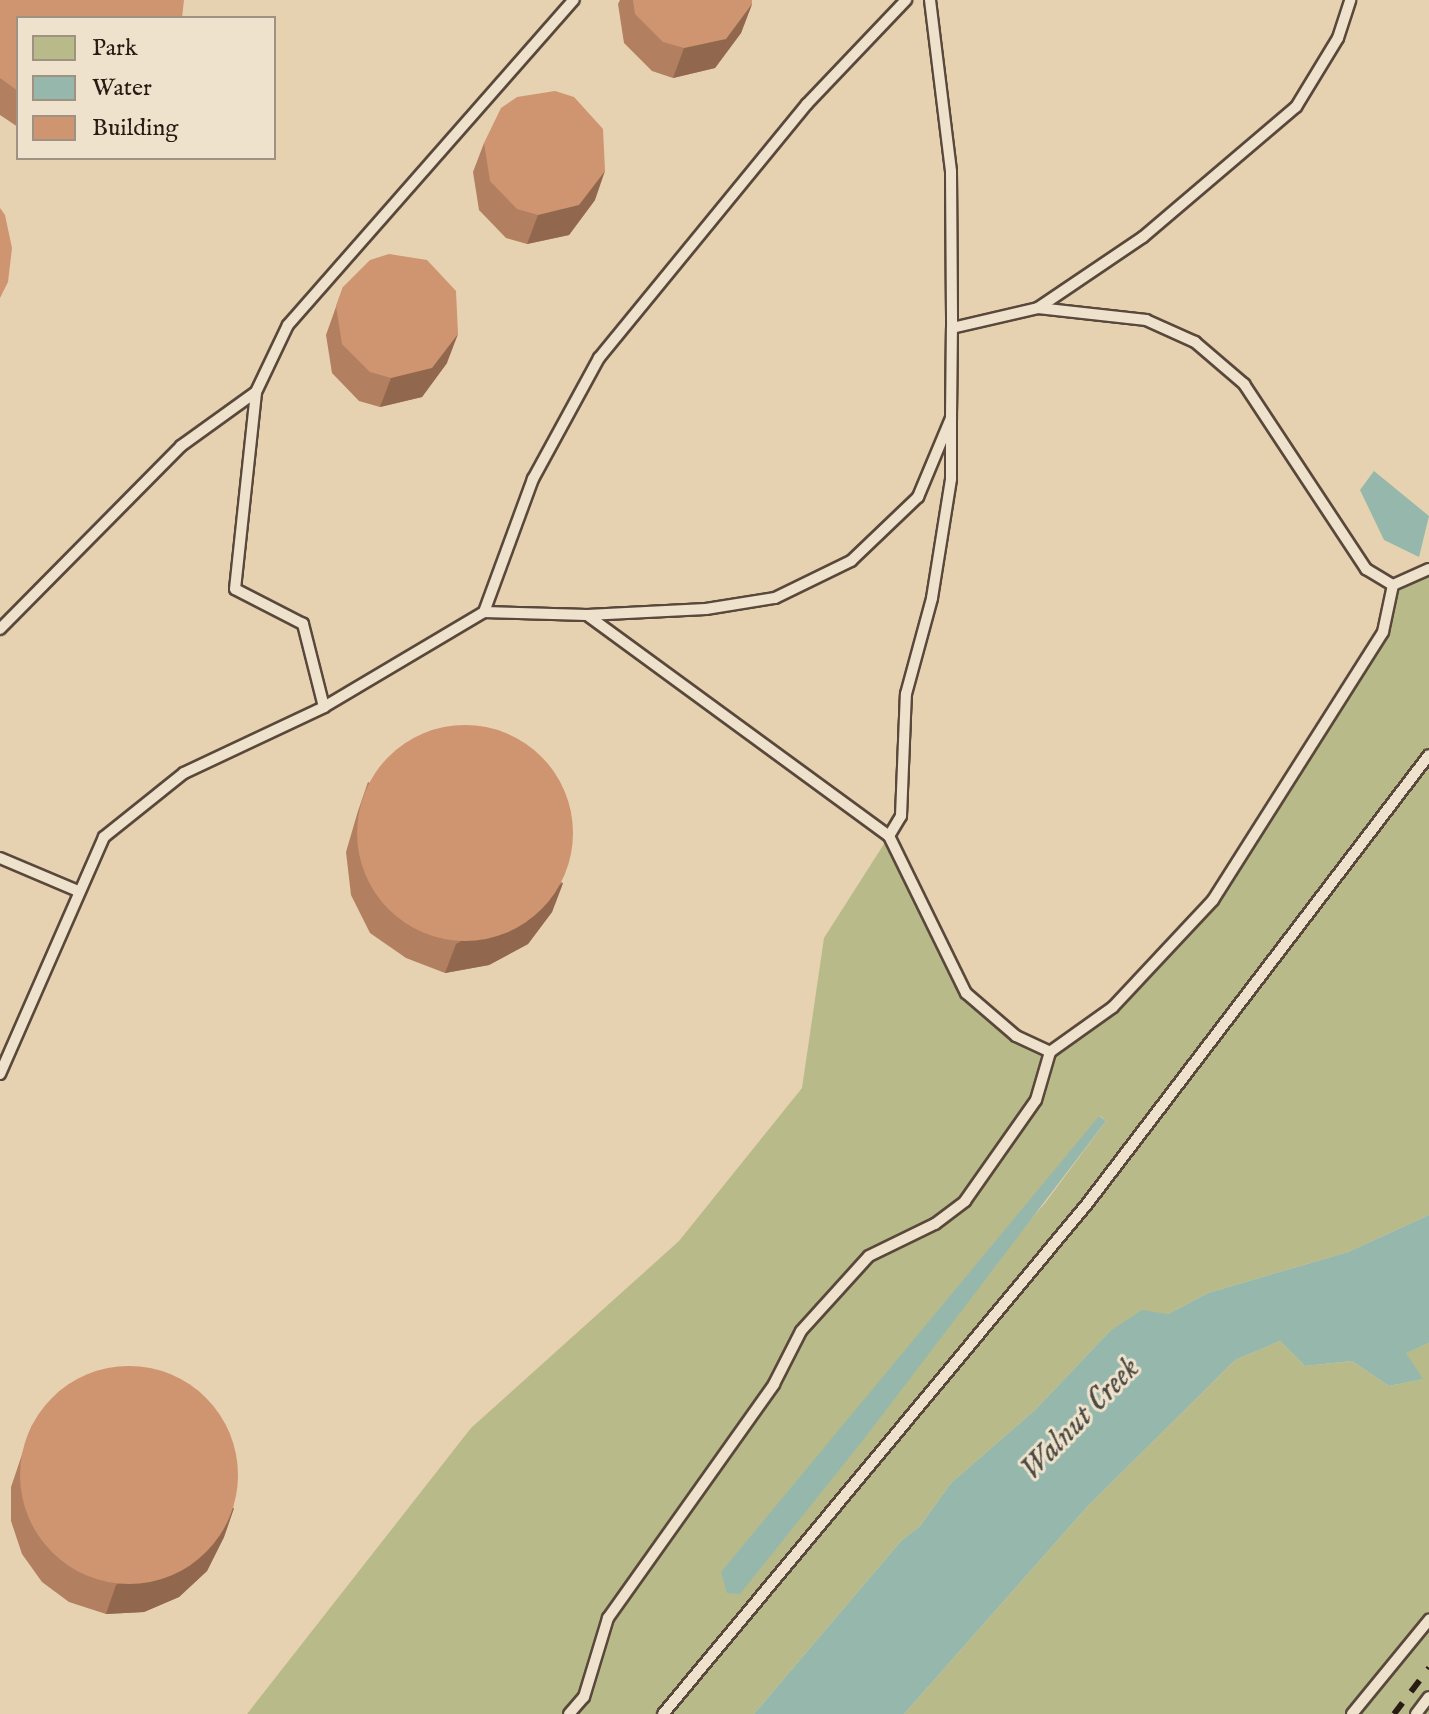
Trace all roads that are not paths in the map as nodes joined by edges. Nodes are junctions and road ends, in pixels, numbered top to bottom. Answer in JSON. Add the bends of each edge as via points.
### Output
{"nodes":[{"id":1,"x":574,"y":0,"type":"edge"},
{"id":2,"x":906,"y":0,"type":"edge"},
{"id":3,"x":930,"y":0,"type":"edge"},
{"id":4,"x":1350,"y":0,"type":"edge"},
{"id":5,"x":1038,"y":308,"type":"junction"},
{"id":6,"x":952,"y":328,"type":"junction"},
{"id":7,"x":256,"y":392,"type":"junction"},
{"id":8,"x":951,"y":418,"type":"junction"},
{"id":9,"x":1429,"y":569,"type":"edge"},
{"id":10,"x":1393,"y":585,"type":"junction"},
{"id":11,"x":484,"y":612,"type":"junction"},
{"id":12,"x":587,"y":615,"type":"junction"},
{"id":13,"x":0,"y":629,"type":"edge"},
{"id":14,"x":324,"y":707,"type":"junction"},
{"id":15,"x":1429,"y":755,"type":"edge"},
{"id":16,"x":889,"y":836,"type":"junction"},
{"id":17,"x":0,"y":858,"type":"edge"},
{"id":18,"x":78,"y":891,"type":"junction"},
{"id":19,"x":1050,"y":1052,"type":"junction"},
{"id":20,"x":0,"y":1074,"type":"edge"},
{"id":21,"x":1429,"y":1620,"type":"edge"},
{"id":22,"x":1429,"y":1697,"type":"edge"},
{"id":23,"x":569,"y":1714,"type":"edge"},
{"id":24,"x":663,"y":1714,"type":"edge"},
{"id":25,"x":1352,"y":1714,"type":"edge"},
{"id":26,"x":1416,"y":1714,"type":"edge"}],
"edges":[{"from":1,"to":7,"type":"lane","via":[[288,325]]},
{"from":2,"to":11,"type":"lane","via":[[807,104],[599,358],[533,479]]},
{"from":3,"to":6,"type":"lane","via":[[951,172]]},
{"from":4,"to":5,"type":"lane","via":[[1338,38],[1296,107],[1143,237]]},
{"from":5,"to":6,"type":"lane"},
{"from":5,"to":10,"type":"lane","via":[[1146,320],[1195,342],[1244,384],[1366,569]]},
{"from":6,"to":8,"type":"lane"},
{"from":7,"to":13,"type":"lane","via":[[181,446]]},
{"from":7,"to":14,"type":"lane","via":[[235,589],[303,624]]},
{"from":8,"to":12,"type":"lane","via":[[918,497],[851,561],[775,598],[706,609]]},
{"from":8,"to":16,"type":"lane","via":[[951,479],[932,598],[906,694],[901,816]]},
{"from":9,"to":10,"type":"lane"},
{"from":10,"to":19,"type":"lane","via":[[1383,632],[1213,900],[1113,1007]]},
{"from":11,"to":12,"type":"lane"},
{"from":11,"to":14,"type":"lane"},
{"from":12,"to":16,"type":"lane"},
{"from":14,"to":18,"type":"lane","via":[[184,773],[104,837]]},
{"from":15,"to":24,"type":"lane","via":[[1087,1204]]},
{"from":16,"to":19,"type":"lane","via":[[966,993],[1016,1036]]},
{"from":17,"to":18,"type":"lane"},
{"from":18,"to":20,"type":"lane"},
{"from":19,"to":23,"type":"lane","via":[[1036,1100],[965,1201],[935,1224],[869,1256],[801,1331],[774,1384],[608,1618],[584,1697]]},
{"from":21,"to":25,"type":"lane"},
{"from":22,"to":26,"type":"lane"}]}
